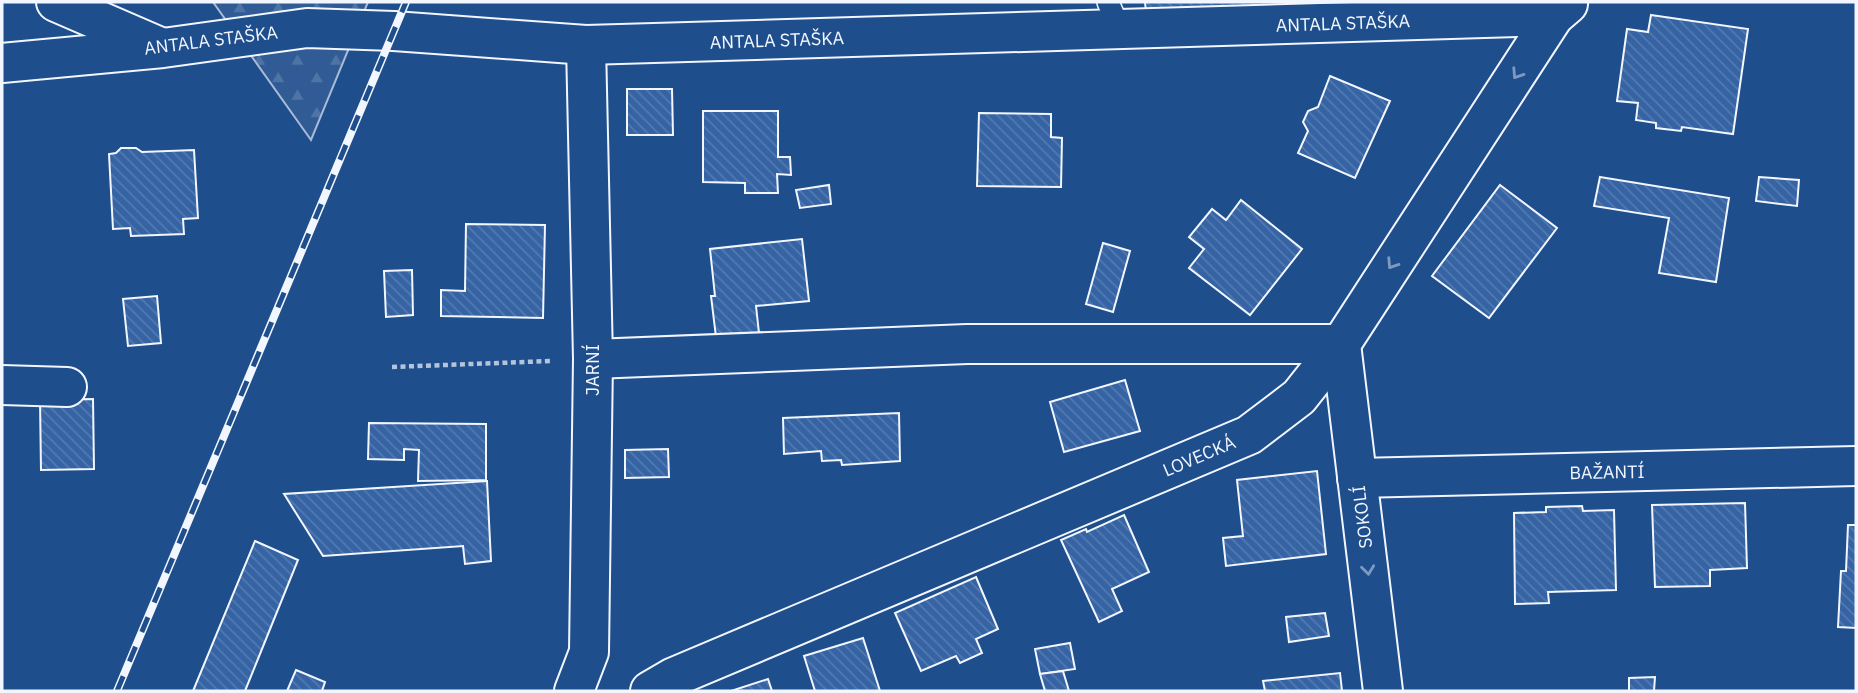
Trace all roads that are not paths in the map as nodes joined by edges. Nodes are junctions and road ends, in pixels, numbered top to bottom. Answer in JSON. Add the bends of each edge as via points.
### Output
{"nodes":[{"id":1,"x":56,"y":2,"type":"edge"},
{"id":2,"x":1562,"y":9,"type":"edge"},
{"id":3,"x":1114,"y":16,"type":"edge"},
{"id":4,"x":586,"y":45,"type":"junction"},
{"id":5,"x":163,"y":48,"type":"junction"},
{"id":6,"x":2,"y":63,"type":"edge"},
{"id":7,"x":1341,"y":344,"type":"junction"},
{"id":8,"x":593,"y":359,"type":"junction"},
{"id":9,"x":2,"y":385,"type":"edge"},
{"id":10,"x":66,"y":387,"type":"dead end"},
{"id":11,"x":1856,"y":466,"type":"edge"},
{"id":12,"x":1357,"y":478,"type":"junction"},
{"id":13,"x":574,"y":691,"type":"edge"},
{"id":14,"x":650,"y":691,"type":"edge"},
{"id":15,"x":1383,"y":691,"type":"edge"}],
"edges":[{"from":1,"to":5,"type":"street"},
{"from":2,"to":3,"type":"street","name":"ANTALA STAŠKA"},
{"from":2,"to":7,"type":"street","name":"LOVECKÁ","one_way":true},
{"from":3,"to":4,"type":"street","name":"ANTALA STAŠKA"},
{"from":4,"to":5,"type":"street","name":"ANTALA STAŠKA","via":[[307,28]]},
{"from":4,"to":8,"type":"street","name":"JARNÍ"},
{"from":5,"to":6,"type":"street","name":"ANTALA STAŠKA"},
{"from":7,"to":8,"type":"street","via":[[967,344]]},
{"from":7,"to":12,"type":"street","name":"SOKOLÍ"},
{"from":7,"to":14,"type":"street","name":"LOVECKÁ","via":[[1298,397],[1250,435]]},
{"from":8,"to":13,"type":"street","name":"JARNÍ","via":[[589,652]]},
{"from":9,"to":10,"type":"street"},
{"from":11,"to":12,"type":"street","name":"BAŽANTÍ"},
{"from":12,"to":15,"type":"street","name":"SOKOLÍ","one_way":true}]}
